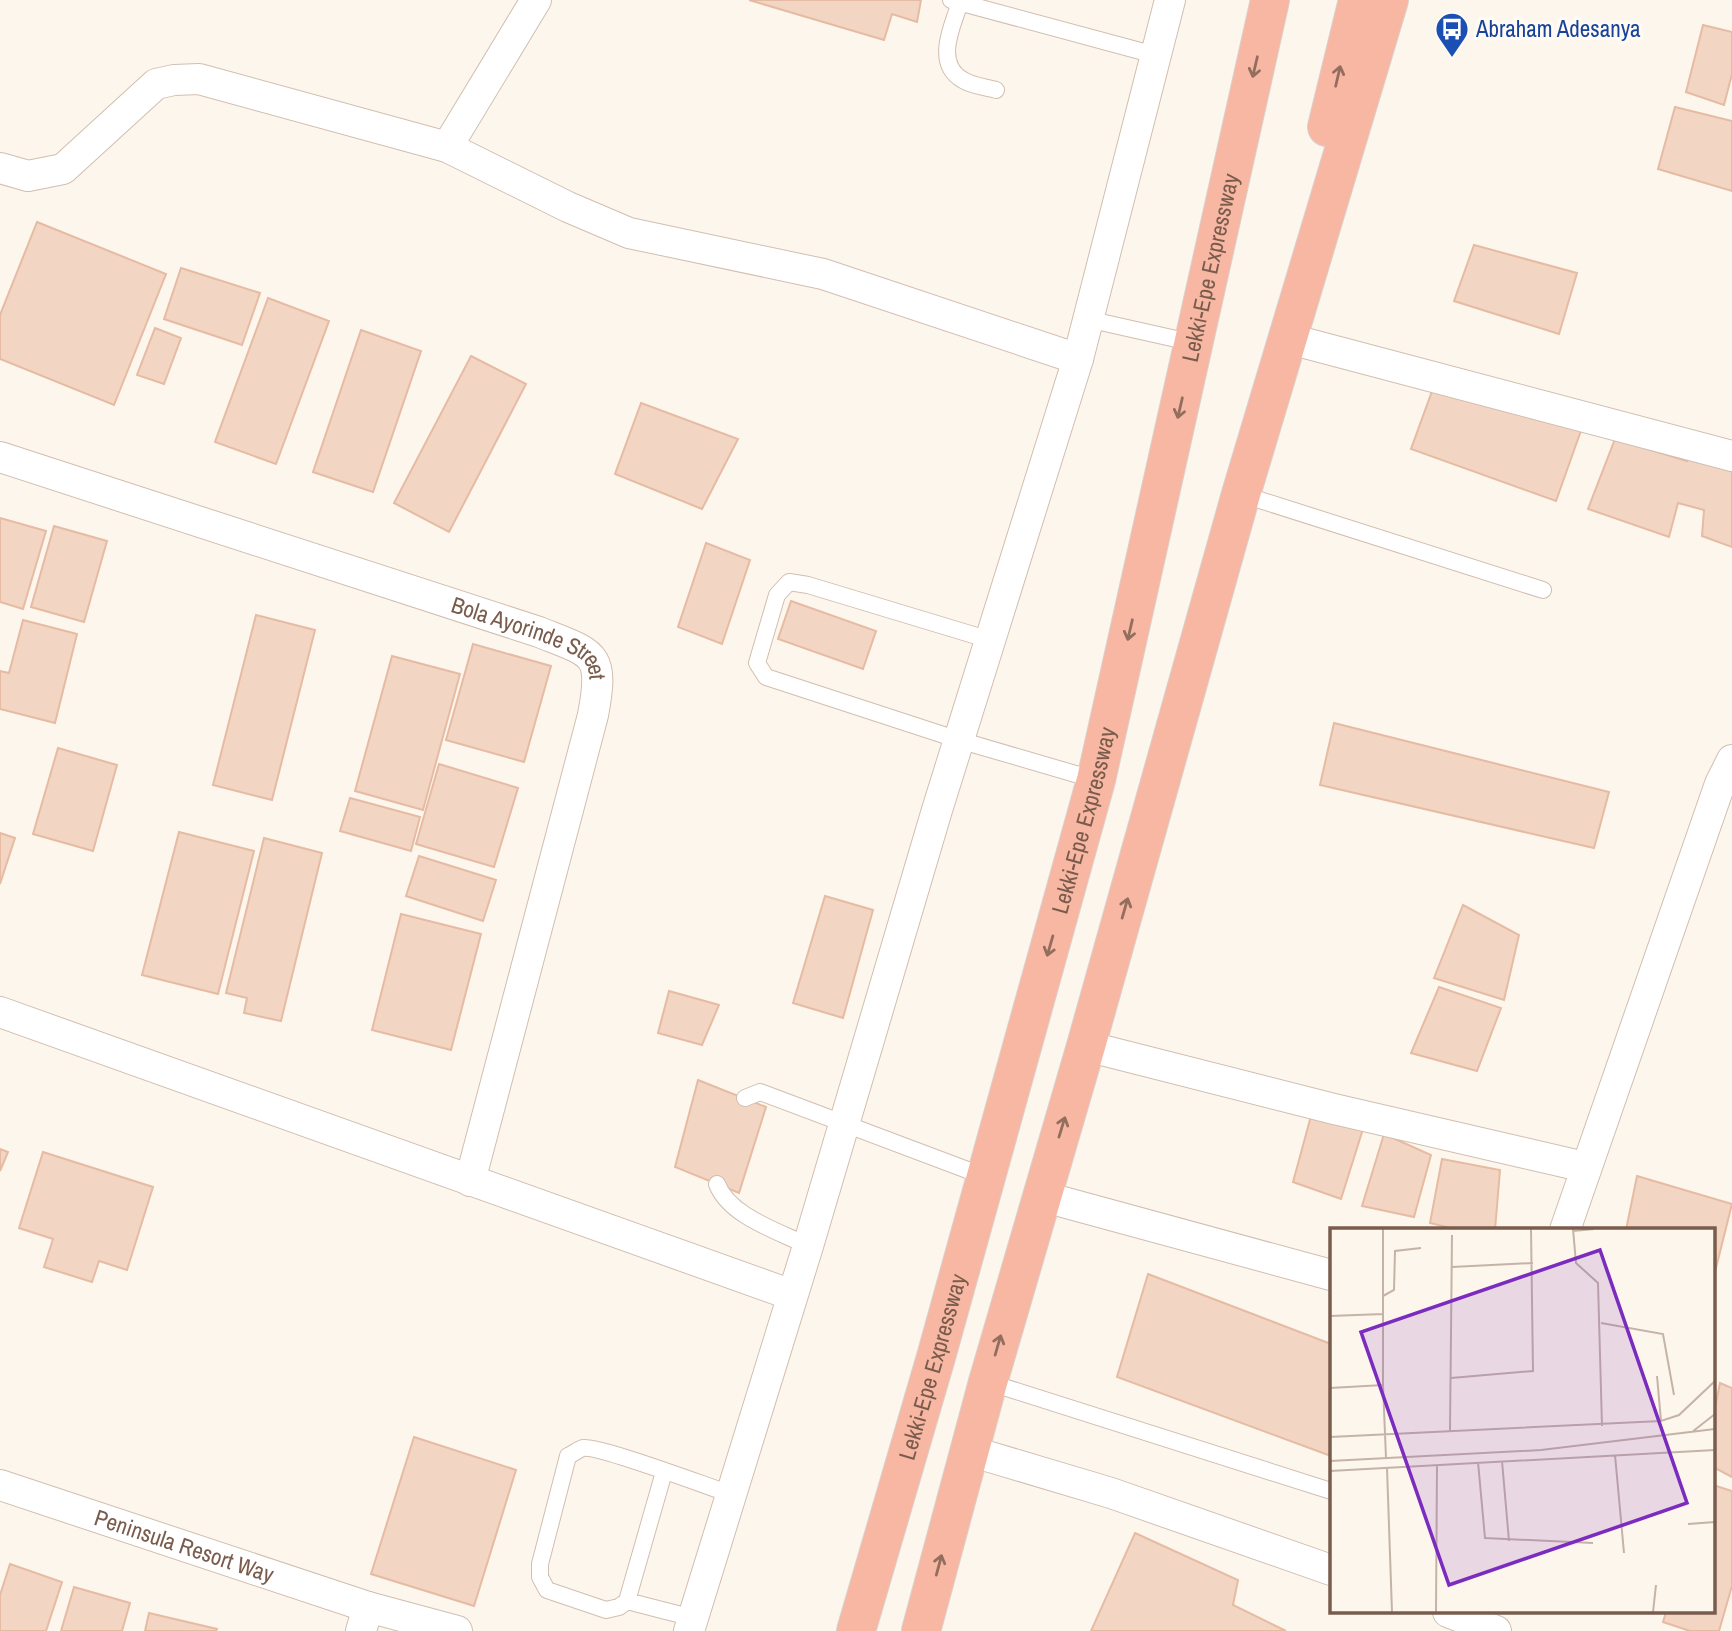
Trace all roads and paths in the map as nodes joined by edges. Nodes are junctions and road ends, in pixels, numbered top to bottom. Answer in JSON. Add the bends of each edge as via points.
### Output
{"nodes":[{"id":1,"x":536,"y":0,"type":"edge"},
{"id":2,"x":1170,"y":0,"type":"edge"},
{"id":3,"x":1270,"y":0,"type":"edge"},
{"id":4,"x":1358,"y":0,"type":"edge"},
{"id":5,"x":1389,"y":0,"type":"edge"},
{"id":6,"x":955,"y":1,"type":"edge"},
{"id":7,"x":1155,"y":55,"type":"junction"},
{"id":8,"x":996,"y":90,"type":"dead end"},
{"id":9,"x":447,"y":147,"type":"junction"},
{"id":10,"x":0,"y":168,"type":"edge"},
{"id":11,"x":1324,"y":216,"type":"junction"},
{"id":12,"x":1087,"y":319,"type":"junction"},
{"id":13,"x":1286,"y":338,"type":"junction"},
{"id":14,"x":1194,"y":343,"type":"junction"},
{"id":15,"x":1078,"y":359,"type":"junction"},
{"id":16,"x":1732,"y":456,"type":"edge"},
{"id":17,"x":0,"y":457,"type":"edge"},
{"id":18,"x":1241,"y":494,"type":"junction"},
{"id":19,"x":1543,"y":590,"type":"dead end"},
{"id":20,"x":990,"y":640,"type":"junction"},
{"id":21,"x":959,"y":740,"type":"junction"},
{"id":22,"x":1732,"y":760,"type":"edge"},
{"id":23,"x":1096,"y":780,"type":"junction"},
{"id":24,"x":0,"y":1012,"type":"edge"},
{"id":25,"x":1086,"y":1046,"type":"junction"},
{"id":26,"x":745,"y":1098,"type":"dead end"},
{"id":27,"x":842,"y":1125,"type":"junction"},
{"id":28,"x":1585,"y":1167,"type":"junction"},
{"id":29,"x":986,"y":1177,"type":"junction"},
{"id":30,"x":470,"y":1181,"type":"junction"},
{"id":31,"x":717,"y":1184,"type":"dead end"},
{"id":32,"x":1041,"y":1196,"type":"junction"},
{"id":33,"x":1566,"y":1228,"type":"edge"},
{"id":34,"x":808,"y":1246,"type":"junction"},
{"id":35,"x":1330,"y":1275,"type":"edge"},
{"id":36,"x":792,"y":1295,"type":"junction"},
{"id":37,"x":988,"y":1382,"type":"junction"},
{"id":38,"x":970,"y":1451,"type":"junction"},
{"id":39,"x":664,"y":1472,"type":"junction"},
{"id":40,"x":0,"y":1485,"type":"edge"},
{"id":41,"x":1330,"y":1491,"type":"edge"},
{"id":42,"x":731,"y":1494,"type":"junction"},
{"id":43,"x":1330,"y":1570,"type":"edge"},
{"id":44,"x":627,"y":1601,"type":"junction"},
{"id":45,"x":1452,"y":1614,"type":"edge"},
{"id":46,"x":365,"y":1619,"type":"edge"},
{"id":47,"x":691,"y":1625,"type":"edge"},
{"id":48,"x":457,"y":1631,"type":"edge"},
{"id":49,"x":856,"y":1631,"type":"edge"},
{"id":50,"x":921,"y":1631,"type":"edge"},
{"id":51,"x":1496,"y":1631,"type":"edge"}],
"edges":[{"from":1,"to":9,"type":"street"},
{"from":2,"to":7,"type":"street"},
{"from":3,"to":14,"type":"highway","name":"Lekki-Epe Expressway","one_way":true},
{"from":11,"to":4,"type":"highway","one_way":true,"via":[[1322,151]]},
{"from":5,"to":11,"type":"highway"},
{"from":6,"to":7,"type":"lane"},
{"from":6,"to":8,"type":"lane","via":[[946,47],[949,64],[961,80]]},
{"from":7,"to":12,"type":"street"},
{"from":9,"to":10,"type":"street","via":[[199,79],[174,80],[156,85],[63,169],[28,176]]},
{"from":9,"to":15,"type":"street","via":[[629,233],[823,274]]},
{"from":11,"to":13,"type":"highway"},
{"from":12,"to":14,"type":"lane"},
{"from":12,"to":15,"type":"street"},
{"from":13,"to":16,"type":"street"},
{"from":13,"to":18,"type":"highway"},
{"from":14,"to":23,"type":"highway","name":"Lekki-Epe Expressway","one_way":true},
{"from":15,"to":20,"type":"street"},
{"from":17,"to":30,"type":"street","name":"Bola Ayorinde Street","via":[[539,632],[583,650],[597,664],[593,715]]},
{"from":18,"to":19,"type":"lane"},
{"from":25,"to":18,"type":"highway","one_way":true},
{"from":20,"to":21,"type":"street"},
{"from":20,"to":21,"type":"lane","via":[[808,585],[789,582],[776,595],[757,663],[766,677]]},
{"from":21,"to":23,"type":"lane"},
{"from":21,"to":27,"type":"street"},
{"from":22,"to":28,"type":"street"},
{"from":23,"to":29,"type":"highway","name":"Lekki-Epe Expressway","one_way":true},
{"from":24,"to":30,"type":"street"},
{"from":25,"to":28,"type":"street"},
{"from":32,"to":25,"type":"highway","one_way":true},
{"from":26,"to":27,"type":"lane","via":[[760,1093]]},
{"from":27,"to":29,"type":"lane"},
{"from":27,"to":34,"type":"street"},
{"from":28,"to":33,"type":"street"},
{"from":29,"to":49,"type":"highway","name":"Lekki-Epe Expressway"},
{"from":30,"to":36,"type":"street"},
{"from":31,"to":34,"type":"lane","via":[[734,1209]]},
{"from":32,"to":35,"type":"street"},
{"from":37,"to":32,"type":"highway","one_way":true},
{"from":34,"to":36,"type":"street"},
{"from":36,"to":42,"type":"street"},
{"from":37,"to":38,"type":"highway"},
{"from":37,"to":41,"type":"lane"},
{"from":38,"to":43,"type":"street","via":[[1111,1493]]},
{"from":50,"to":38,"type":"highway","one_way":true},
{"from":39,"to":42,"type":"lane"},
{"from":39,"to":44,"type":"lane"},
{"from":39,"to":44,"type":"lane","via":[[598,1450],[583,1448],[568,1456],[540,1577],[547,1590],[606,1610]]},
{"from":40,"to":46,"type":"street","name":"Peninsula Resort Way"},
{"from":42,"to":47,"type":"street"},
{"from":44,"to":47,"type":"lane"},
{"from":45,"to":51,"type":"street"},
{"from":46,"to":48,"type":"street","name":"Peninsula Resort Way"}]}
